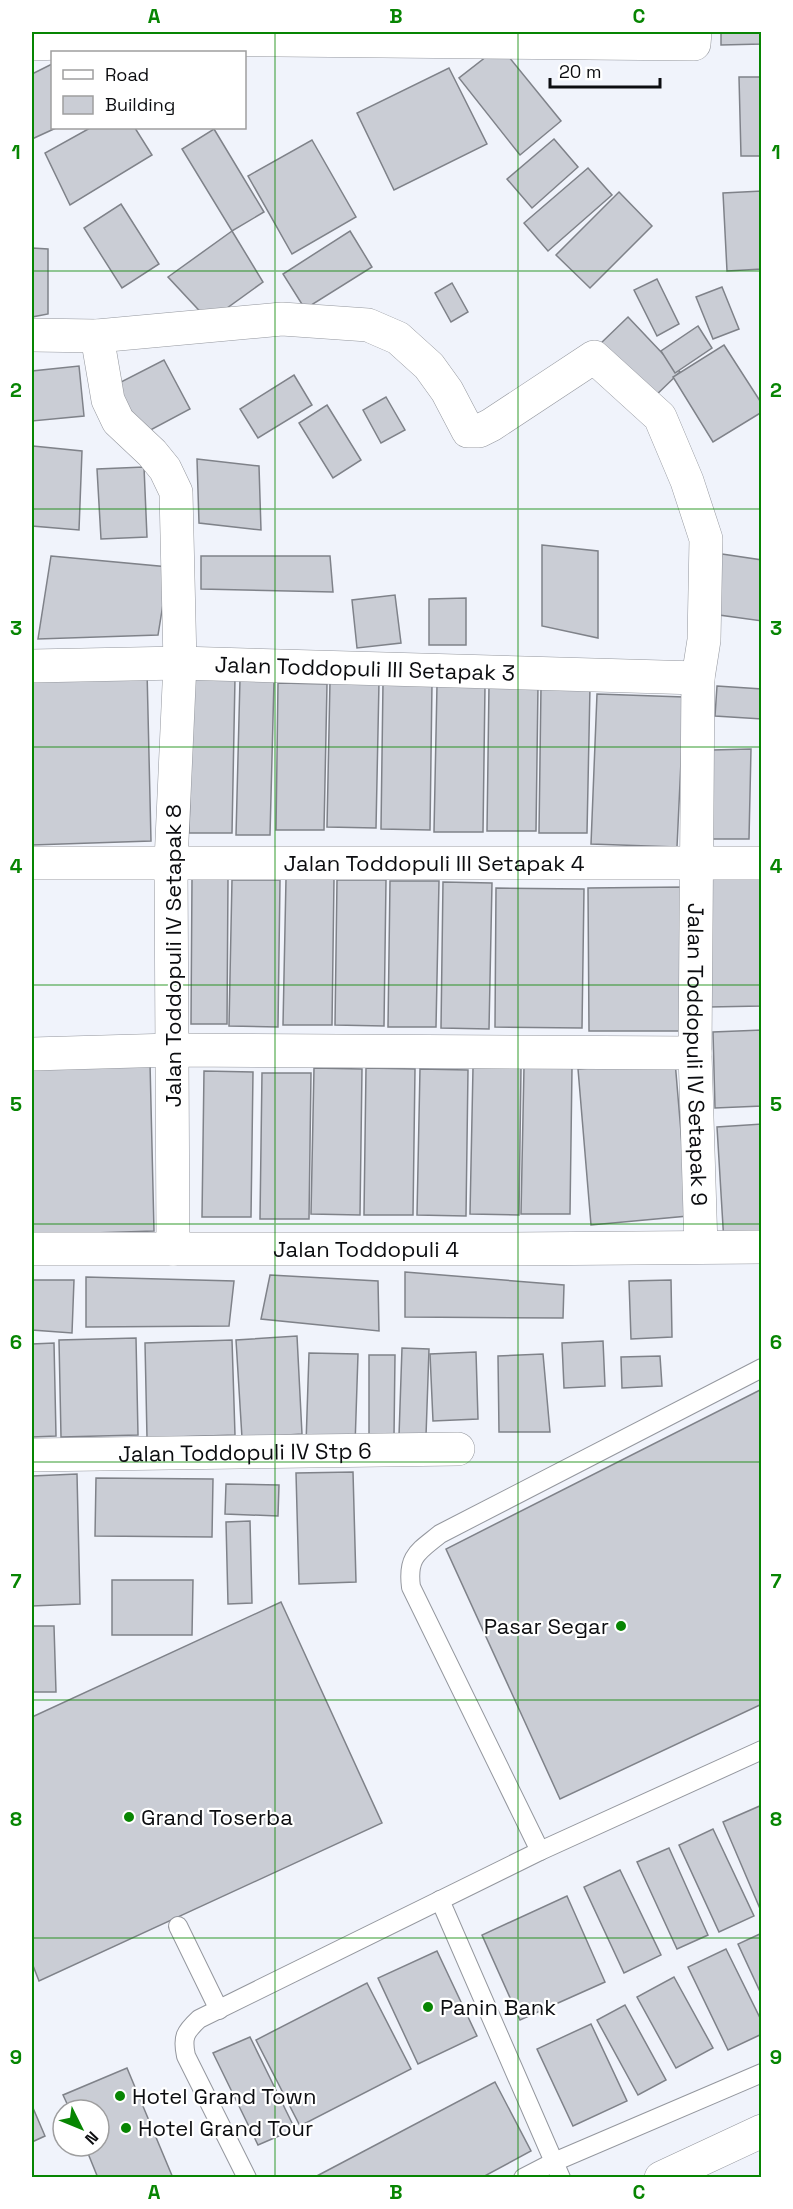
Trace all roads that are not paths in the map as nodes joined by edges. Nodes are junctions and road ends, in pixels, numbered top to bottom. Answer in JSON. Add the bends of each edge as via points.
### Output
{"nodes":[{"id":1,"x":695,"y":32,"type":"edge"},
{"id":2,"x":178,"y":35,"type":"edge"},
{"id":3,"x":32,"y":44,"type":"edge"},
{"id":4,"x":32,"y":335,"type":"edge"},
{"id":5,"x":97,"y":336,"type":"junction"},
{"id":6,"x":180,"y":663,"type":"junction"},
{"id":7,"x":32,"y":666,"type":"edge"},
{"id":8,"x":698,"y":678,"type":"junction"},
{"id":9,"x":696,"y":861,"type":"junction"},
{"id":10,"x":171,"y":862,"type":"junction"},
{"id":11,"x":762,"y":862,"type":"edge"},
{"id":12,"x":32,"y":863,"type":"edge"},
{"id":13,"x":172,"y":1050,"type":"junction"},
{"id":14,"x":695,"y":1053,"type":"junction"},
{"id":15,"x":32,"y":1054,"type":"edge"},
{"id":16,"x":702,"y":1246,"type":"junction"},
{"id":17,"x":762,"y":1246,"type":"edge"},
{"id":18,"x":32,"y":1249,"type":"edge"},
{"id":19,"x":173,"y":1249,"type":"junction"},
{"id":20,"x":762,"y":1368,"type":"edge"},
{"id":21,"x":458,"y":1449,"type":"dead end"},
{"id":22,"x":32,"y":1455,"type":"edge"},
{"id":23,"x":762,"y":1750,"type":"edge"},
{"id":24,"x":540,"y":1851,"type":"junction"},
{"id":25,"x":440,"y":1900,"type":"junction"},
{"id":26,"x":178,"y":1926,"type":"dead end"},
{"id":27,"x":219,"y":2010,"type":"junction"},
{"id":28,"x":762,"y":2073,"type":"edge"},
{"id":29,"x":762,"y":2131,"type":"edge"},
{"id":30,"x":558,"y":2170,"type":"edge"},
{"id":31,"x":247,"y":2178,"type":"edge"},
{"id":32,"x":523,"y":2178,"type":"edge"},
{"id":33,"x":661,"y":2178,"type":"edge"}],
"edges":[{"from":1,"to":2,"type":"street","via":[[694,44]]},
{"from":2,"to":3,"type":"street"},
{"from":4,"to":5,"type":"street"},
{"from":5,"to":6,"type":"street","name":"Jalan Toddopuli IV Setapak 8","via":[[108,400],[118,422],[152,453],[176,492]]},
{"from":5,"to":8,"type":"street","name":"Jalan Toddopuli IV Setapak 9","via":[[282,319],[368,325],[398,338],[429,366],[468,432],[491,425],[594,357],[660,417],[694,501],[706,539],[704,640]]},
{"from":6,"to":7,"type":"street","name":"Jalan Toddopuli III Setapak 3"},
{"from":6,"to":8,"type":"street","name":"Jalan Toddopuli III Setapak 3"},
{"from":6,"to":10,"type":"street","name":"Jalan Toddopuli IV Setapak 8"},
{"from":8,"to":9,"type":"street","name":"Jalan Toddopuli IV Setapak 9"},
{"from":9,"to":10,"type":"street","name":"Jalan Toddopuli III Setapak 4"},
{"from":9,"to":11,"type":"street","name":"Jalan Toddopuli III Setapak 4"},
{"from":9,"to":14,"type":"street","name":"Jalan Toddopuli IV Setapak 9"},
{"from":10,"to":12,"type":"street","name":"Jalan Toddopuli III Setapak 4"},
{"from":10,"to":13,"type":"street","name":"Jalan Toddopuli IV Setapak 8"},
{"from":13,"to":14,"type":"street"},
{"from":13,"to":15,"type":"street"},
{"from":13,"to":19,"type":"street","name":"Jalan Toddopuli IV Setapak 8"},
{"from":14,"to":16,"type":"street","name":"Jalan Toddopuli IV Setapak 9"},
{"from":16,"to":17,"type":"street","name":"Jalan Toddopuli 4"},
{"from":16,"to":19,"type":"street","name":"Jalan Toddopuli 4"},
{"from":18,"to":19,"type":"street","name":"Jalan Toddopuli 4"},
{"from":20,"to":24,"type":"lane","via":[[440,1534],[411,1562],[411,1587]]},
{"from":21,"to":22,"type":"street","name":"Jalan Toddopuli IV Stp 6"},
{"from":23,"to":24,"type":"lane"},
{"from":24,"to":25,"type":"lane"},
{"from":25,"to":27,"type":"lane"},
{"from":25,"to":30,"type":"lane"},
{"from":26,"to":27,"type":"lane"},
{"from":27,"to":31,"type":"lane","via":[[199,2019],[188,2030],[186,2056]]},
{"from":28,"to":30,"type":"lane"},
{"from":29,"to":33,"type":"street"},
{"from":30,"to":32,"type":"lane"}]}
